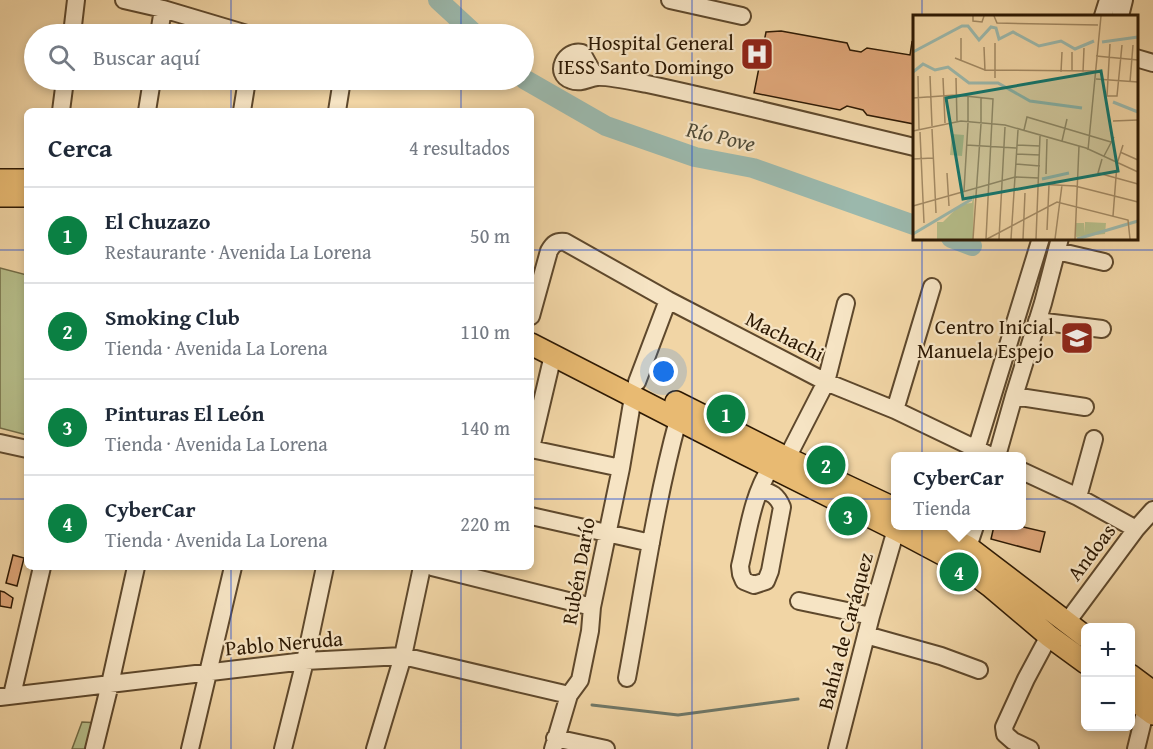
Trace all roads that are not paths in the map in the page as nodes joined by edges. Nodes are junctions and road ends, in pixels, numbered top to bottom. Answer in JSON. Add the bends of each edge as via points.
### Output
{"nodes":[{"id":1,"x":76,"y":0,"type":"edge"},
{"id":2,"x":124,"y":0,"type":"edge"},
{"id":3,"x":670,"y":0,"type":"edge"},
{"id":4,"x":1117,"y":4,"type":"edge"},
{"id":5,"x":163,"y":9,"type":"junction"},
{"id":6,"x":1104,"y":15,"type":"edge"},
{"id":7,"x":742,"y":16,"type":"dead end"},
{"id":8,"x":73,"y":24,"type":"edge"},
{"id":9,"x":161,"y":24,"type":"edge"},
{"id":10,"x":213,"y":24,"type":"edge"},
{"id":11,"x":1138,"y":58,"type":"edge"},
{"id":12,"x":1153,"y":63,"type":"edge"},
{"id":13,"x":598,"y":76,"type":"dead end"},
{"id":14,"x":64,"y":90,"type":"edge"},
{"id":15,"x":150,"y":90,"type":"edge"},
{"id":16,"x":245,"y":90,"type":"edge"},
{"id":17,"x":340,"y":90,"type":"edge"},
{"id":18,"x":61,"y":108,"type":"edge"},
{"id":19,"x":147,"y":108,"type":"edge"},
{"id":20,"x":242,"y":108,"type":"edge"},
{"id":21,"x":337,"y":108,"type":"edge"},
{"id":22,"x":913,"y":147,"type":"edge"},
{"id":23,"x":0,"y":180,"type":"edge"},
{"id":24,"x":24,"y":180,"type":"edge"},
{"id":25,"x":0,"y":196,"type":"edge"},
{"id":26,"x":24,"y":196,"type":"edge"},
{"id":27,"x":1040,"y":240,"type":"edge"},
{"id":28,"x":1058,"y":245,"type":"edge"},
{"id":29,"x":1104,"y":262,"type":"dead end"},
{"id":30,"x":932,"y":287,"type":"dead end"},
{"id":31,"x":668,"y":300,"type":"junction"},
{"id":32,"x":846,"y":303,"type":"dead end"},
{"id":33,"x":534,"y":305,"type":"edge"},
{"id":34,"x":1038,"y":321,"type":"junction"},
{"id":35,"x":1102,"y":329,"type":"dead end"},
{"id":36,"x":534,"y":330,"type":"edge"},
{"id":37,"x":534,"y":346,"type":"edge"},
{"id":38,"x":553,"y":355,"type":"junction"},
{"id":39,"x":826,"y":382,"type":"junction"},
{"id":40,"x":635,"y":389,"type":"junction"},
{"id":41,"x":1014,"y":396,"type":"junction"},
{"id":42,"x":1085,"y":407,"type":"dead end"},
{"id":43,"x":895,"y":410,"type":"junction"},
{"id":44,"x":678,"y":420,"type":"junction"},
{"id":45,"x":534,"y":436,"type":"edge"},
{"id":46,"x":1094,"y":439,"type":"dead end"},
{"id":47,"x":0,"y":443,"type":"edge"},
{"id":48,"x":24,"y":448,"type":"edge"},
{"id":49,"x":534,"y":450,"type":"edge"},
{"id":50,"x":977,"y":452,"type":"edge"},
{"id":51,"x":982,"y":452,"type":"edge"},
{"id":52,"x":998,"y":452,"type":"edge"},
{"id":53,"x":779,"y":462,"type":"junction"},
{"id":54,"x":621,"y":468,"type":"junction"},
{"id":55,"x":1026,"y":473,"type":"edge"},
{"id":56,"x":760,"y":489,"type":"junction"},
{"id":57,"x":1078,"y":497,"type":"junction"},
{"id":58,"x":1153,"y":510,"type":"edge"},
{"id":59,"x":534,"y":517,"type":"edge"},
{"id":60,"x":891,"y":518,"type":"edge"},
{"id":61,"x":1136,"y":529,"type":"junction"},
{"id":62,"x":894,"y":530,"type":"edge"},
{"id":63,"x":917,"y":530,"type":"edge"},
{"id":64,"x":934,"y":530,"type":"edge"},
{"id":65,"x":970,"y":530,"type":"edge"},
{"id":66,"x":607,"y":533,"type":"junction"},
{"id":67,"x":651,"y":543,"type":"junction"},
{"id":68,"x":955,"y":546,"type":"edge"},
{"id":69,"x":41,"y":570,"type":"edge"},
{"id":70,"x":135,"y":570,"type":"edge"},
{"id":71,"x":233,"y":570,"type":"edge"},
{"id":72,"x":324,"y":570,"type":"edge"},
{"id":73,"x":421,"y":570,"type":"edge"},
{"id":74,"x":444,"y":570,"type":"edge"},
{"id":75,"x":799,"y":601,"type":"dead end"},
{"id":76,"x":592,"y":607,"type":"junction"},
{"id":77,"x":871,"y":616,"type":"junction"},
{"id":78,"x":1067,"y":622,"type":"junction"},
{"id":79,"x":1081,"y":634,"type":"edge"},
{"id":80,"x":866,"y":635,"type":"junction"},
{"id":81,"x":1048,"y":636,"type":"junction"},
{"id":82,"x":403,"y":656,"type":"junction"},
{"id":83,"x":1081,"y":659,"type":"edge"},
{"id":84,"x":305,"y":661,"type":"junction"},
{"id":85,"x":979,"y":670,"type":"dead end"},
{"id":86,"x":209,"y":672,"type":"junction"},
{"id":87,"x":1132,"y":677,"type":"edge"},
{"id":88,"x":627,"y":678,"type":"dead end"},
{"id":89,"x":110,"y":684,"type":"junction"},
{"id":90,"x":569,"y":695,"type":"junction"},
{"id":91,"x":6,"y":696,"type":"edge"},
{"id":92,"x":1148,"y":698,"type":"edge"},
{"id":93,"x":554,"y":743,"type":"edge"},
{"id":94,"x":94,"y":749,"type":"edge"},
{"id":95,"x":190,"y":749,"type":"edge"},
{"id":96,"x":284,"y":749,"type":"edge"},
{"id":97,"x":375,"y":749,"type":"edge"},
{"id":98,"x":606,"y":749,"type":"edge"},
{"id":99,"x":837,"y":749,"type":"edge"},
{"id":100,"x":1030,"y":749,"type":"edge"},
{"id":101,"x":1136,"y":749,"type":"edge"}],
"edges":[{"from":1,"to":8,"type":"street"},
{"from":2,"to":5,"type":"street"},
{"from":3,"to":7,"type":"street"},
{"from":4,"to":6,"type":"street"},
{"from":5,"to":9,"type":"street"},
{"from":5,"to":10,"type":"street"},
{"from":11,"to":12,"type":"street"},
{"from":13,"to":22,"type":"street"},
{"from":14,"to":18,"type":"street"},
{"from":15,"to":19,"type":"street"},
{"from":16,"to":20,"type":"street"},
{"from":17,"to":21,"type":"street"},
{"from":23,"to":24,"type":"main road"},
{"from":25,"to":26,"type":"main road"},
{"from":27,"to":51,"type":"street"},
{"from":28,"to":29,"type":"street"},
{"from":28,"to":34,"type":"street"},
{"from":30,"to":43,"type":"street"},
{"from":31,"to":33,"type":"street","name":"Machachi","via":[[559,241],[549,252]]},
{"from":31,"to":39,"type":"street","name":"Machachi"},
{"from":31,"to":40,"type":"street","name":"Rubén Darío"},
{"from":32,"to":39,"type":"street"},
{"from":34,"to":35,"type":"street"},
{"from":34,"to":41,"type":"street"},
{"from":36,"to":40,"type":"main road"},
{"from":37,"to":38,"type":"main road"},
{"from":38,"to":40,"type":"main road"},
{"from":38,"to":45,"type":"street"},
{"from":39,"to":43,"type":"street","name":"Machachi"},
{"from":39,"to":53,"type":"street"},
{"from":40,"to":44,"type":"main road"},
{"from":40,"to":53,"type":"main road"},
{"from":40,"to":54,"type":"street","name":"Rubén Darío"},
{"from":41,"to":42,"type":"street"},
{"from":41,"to":52,"type":"street"},
{"from":43,"to":50,"type":"street","name":"Machachi"},
{"from":44,"to":53,"type":"main road"},
{"from":44,"to":67,"type":"street"},
{"from":46,"to":57,"type":"street"},
{"from":47,"to":48,"type":"street"},
{"from":49,"to":54,"type":"street"},
{"from":53,"to":56,"type":"street","via":[[764,478]]},
{"from":53,"to":60,"type":"main road"},
{"from":54,"to":66,"type":"street","name":"Rubén Darío"},
{"from":55,"to":57,"type":"street"},
{"from":56,"to":56,"type":"street","via":[[740,566],[744,580],[754,585],[766,581],[770,572],[782,507],[772,493]]},
{"from":57,"to":61,"type":"street"},
{"from":58,"to":61,"type":"street","name":"Andoas"},
{"from":59,"to":66,"type":"street"},
{"from":61,"to":78,"type":"street","name":"Andoas"},
{"from":62,"to":77,"type":"street","name":"Bahía de Caráquez"},
{"from":63,"to":68,"type":"main road"},
{"from":64,"to":68,"type":"main road"},
{"from":65,"to":68,"type":"street"},
{"from":66,"to":67,"type":"street"},
{"from":66,"to":76,"type":"street","name":"Rubén Darío"},
{"from":67,"to":88,"type":"street"},
{"from":68,"to":78,"type":"main road"},
{"from":68,"to":81,"type":"main road","via":[[990,586]]},
{"from":69,"to":91,"type":"street"},
{"from":70,"to":89,"type":"street"},
{"from":71,"to":86,"type":"street"},
{"from":72,"to":84,"type":"street"},
{"from":73,"to":82,"type":"street"},
{"from":74,"to":76,"type":"street"},
{"from":75,"to":77,"type":"street"},
{"from":76,"to":90,"type":"street","name":"Rubén Darío","via":[[580,680]]},
{"from":77,"to":80,"type":"street","name":"Bahía de Caráquez"},
{"from":78,"to":79,"type":"main road"},
{"from":80,"to":85,"type":"street"},
{"from":80,"to":99,"type":"street","name":"Bahía de Caráquez"},
{"from":81,"to":83,"type":"main road"},
{"from":81,"to":100,"type":"street","via":[[1004,727],[1013,741]]},
{"from":82,"to":84,"type":"street","name":"Pablo Neruda"},
{"from":82,"to":90,"type":"street","name":"Pablo Neruda"},
{"from":82,"to":97,"type":"street"},
{"from":84,"to":86,"type":"street","name":"Pablo Neruda"},
{"from":84,"to":96,"type":"street"},
{"from":86,"to":89,"type":"street","name":"Pablo Neruda"},
{"from":86,"to":95,"type":"street"},
{"from":87,"to":92,"type":"main road"},
{"from":89,"to":91,"type":"street","name":"Pablo Neruda"},
{"from":89,"to":94,"type":"street"},
{"from":90,"to":93,"type":"street","name":"Rubén Darío"},
{"from":92,"to":101,"type":"street"},
{"from":93,"to":98,"type":"street"}]}
